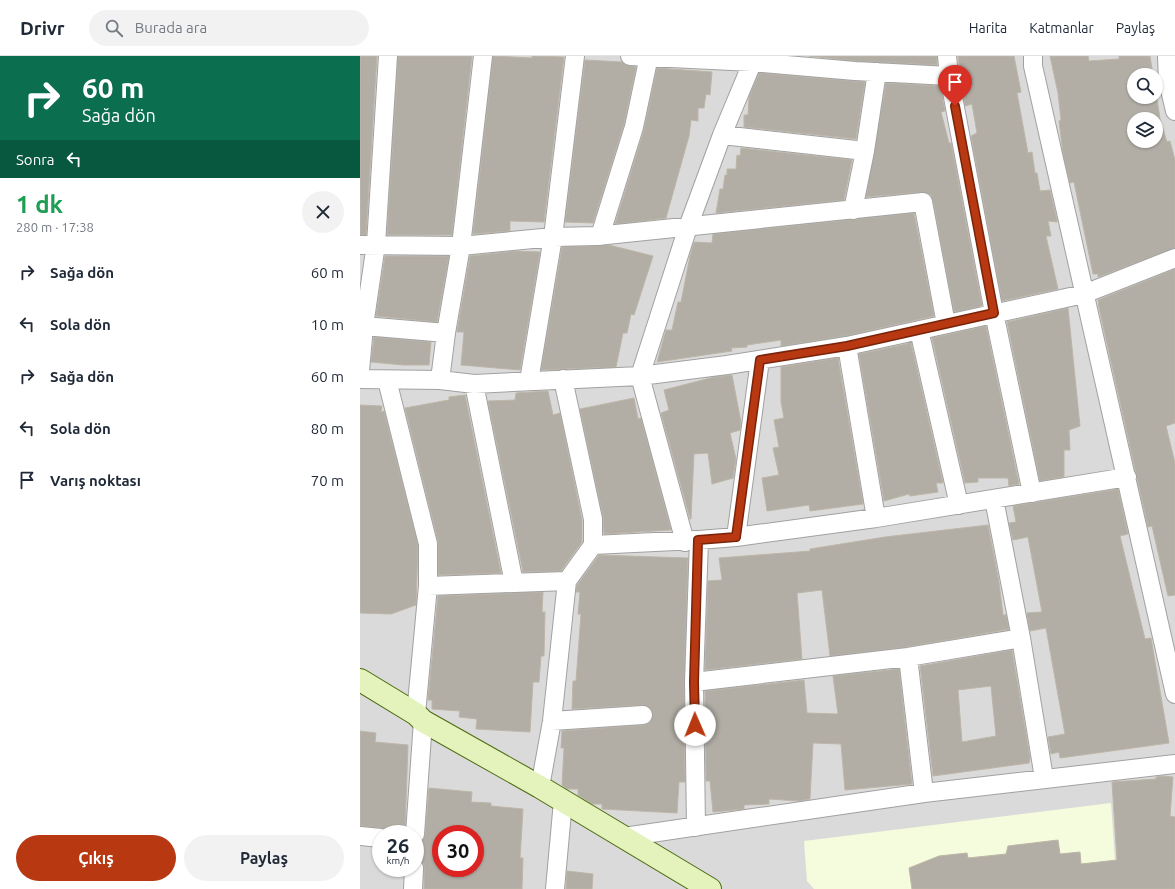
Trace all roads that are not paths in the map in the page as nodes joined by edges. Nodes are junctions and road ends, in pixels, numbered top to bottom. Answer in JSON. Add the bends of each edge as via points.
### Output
{"nodes":[{"id":1,"x":388,"y":56,"type":"edge"},
{"id":2,"x":483,"y":56,"type":"edge"},
{"id":3,"x":575,"y":56,"type":"edge"},
{"id":4,"x":630,"y":56,"type":"edge"},
{"id":5,"x":947,"y":56,"type":"edge"},
{"id":6,"x":1033,"y":56,"type":"edge"},
{"id":7,"x":1167,"y":56,"type":"edge"},
{"id":8,"x":649,"y":57,"type":"edge"},
{"id":9,"x":754,"y":59,"type":"edge"},
{"id":10,"x":856,"y":64,"type":"edge"},
{"id":11,"x":877,"y":72,"type":"junction"},
{"id":12,"x":949,"y":76,"type":"junction"},
{"id":13,"x":1175,"y":112,"type":"edge"},
{"id":14,"x":722,"y":135,"type":"junction"},
{"id":15,"x":865,"y":152,"type":"junction"},
{"id":16,"x":853,"y":210,"type":"junction"},
{"id":17,"x":688,"y":227,"type":"junction"},
{"id":18,"x":600,"y":236,"type":"junction"},
{"id":19,"x":554,"y":237,"type":"junction"},
{"id":20,"x":368,"y":244,"type":"edge"},
{"id":21,"x":461,"y":246,"type":"junction"},
{"id":22,"x":1175,"y":258,"type":"edge"},
{"id":23,"x":1084,"y":294,"type":"junction"},
{"id":24,"x":994,"y":313,"type":"junction"},
{"id":25,"x":946,"y":324,"type":"junction"},
{"id":26,"x":364,"y":326,"type":"junction"},
{"id":27,"x":919,"y":330,"type":"junction"},
{"id":28,"x":446,"y":333,"type":"junction"},
{"id":29,"x":847,"y":346,"type":"junction"},
{"id":30,"x":760,"y":360,"type":"junction"},
{"id":31,"x":360,"y":371,"type":"edge"},
{"id":32,"x":640,"y":376,"type":"junction"},
{"id":33,"x":360,"y":379,"type":"edge"},
{"id":34,"x":563,"y":379,"type":"junction"},
{"id":35,"x":387,"y":380,"type":"junction"},
{"id":36,"x":440,"y":380,"type":"junction"},
{"id":37,"x":529,"y":381,"type":"junction"},
{"id":38,"x":474,"y":384,"type":"junction"},
{"id":39,"x":1127,"y":477,"type":"junction"},
{"id":40,"x":1032,"y":493,"type":"junction"},
{"id":41,"x":994,"y":499,"type":"junction"},
{"id":42,"x":959,"y":505,"type":"junction"},
{"id":43,"x":876,"y":518,"type":"junction"},
{"id":44,"x":736,"y":537,"type":"junction"},
{"id":45,"x":692,"y":541,"type":"junction"},
{"id":46,"x":593,"y":544,"type":"junction"},
{"id":47,"x":567,"y":581,"type":"junction"},
{"id":48,"x":514,"y":583,"type":"junction"},
{"id":49,"x":428,"y":586,"type":"junction"},
{"id":50,"x":1021,"y":638,"type":"junction"},
{"id":51,"x":908,"y":657,"type":"junction"},
{"id":52,"x":360,"y":680,"type":"edge"},
{"id":53,"x":694,"y":682,"type":"junction"},
{"id":54,"x":1175,"y":694,"type":"edge"},
{"id":55,"x":643,"y":715,"type":"dead end"},
{"id":56,"x":419,"y":717,"type":"junction"},
{"id":57,"x":552,"y":721,"type":"junction"},
{"id":58,"x":1175,"y":764,"type":"edge"},
{"id":59,"x":1044,"y":778,"type":"junction"},
{"id":60,"x":540,"y":787,"type":"junction"},
{"id":61,"x":924,"y":793,"type":"junction"},
{"id":62,"x":563,"y":800,"type":"junction"},
{"id":63,"x":415,"y":825,"type":"edge"},
{"id":64,"x":696,"y":827,"type":"junction"},
{"id":65,"x":360,"y":836,"type":"edge"},
{"id":66,"x":372,"y":837,"type":"edge"},
{"id":67,"x":624,"y":837,"type":"junction"},
{"id":68,"x":414,"y":877,"type":"edge"},
{"id":69,"x":686,"y":883,"type":"edge"},
{"id":70,"x":413,"y":889,"type":"edge"},
{"id":71,"x":555,"y":889,"type":"edge"},
{"id":72,"x":710,"y":889,"type":"edge"}],
"edges":[{"from":1,"to":20,"type":"street"},
{"from":2,"to":21,"type":"street"},
{"from":3,"to":19,"type":"street"},
{"from":4,"to":8,"type":"street"},
{"from":5,"to":12,"type":"street"},
{"from":6,"to":23,"type":"street","via":[[1033,66]]},
{"from":7,"to":13,"type":"street","via":[[1168,81]]},
{"from":8,"to":9,"type":"street"},
{"from":8,"to":18,"type":"street","via":[[634,127]]},
{"from":9,"to":10,"type":"street"},
{"from":9,"to":14,"type":"street"},
{"from":10,"to":11,"type":"street"},
{"from":11,"to":12,"type":"street"},
{"from":11,"to":15,"type":"street"},
{"from":12,"to":24,"type":"street"},
{"from":14,"to":15,"type":"street"},
{"from":14,"to":17,"type":"street"},
{"from":15,"to":16,"type":"street"},
{"from":16,"to":17,"type":"street"},
{"from":16,"to":25,"type":"street","via":[[923,202]]},
{"from":17,"to":18,"type":"street"},
{"from":17,"to":32,"type":"street"},
{"from":18,"to":19,"type":"street"},
{"from":19,"to":21,"type":"street"},
{"from":19,"to":37,"type":"street"},
{"from":20,"to":21,"type":"street"},
{"from":20,"to":26,"type":"street"},
{"from":21,"to":28,"type":"street"},
{"from":22,"to":23,"type":"street"},
{"from":23,"to":24,"type":"street"},
{"from":23,"to":39,"type":"street"},
{"from":24,"to":25,"type":"street"},
{"from":24,"to":40,"type":"street"},
{"from":25,"to":27,"type":"street"},
{"from":26,"to":28,"type":"street"},
{"from":26,"to":31,"type":"street"},
{"from":27,"to":29,"type":"street"},
{"from":27,"to":42,"type":"street"},
{"from":28,"to":36,"type":"street"},
{"from":29,"to":30,"type":"street"},
{"from":29,"to":43,"type":"street"},
{"from":30,"to":32,"type":"street"},
{"from":30,"to":44,"type":"street"},
{"from":32,"to":34,"type":"street"},
{"from":32,"to":45,"type":"street"},
{"from":33,"to":35,"type":"street"},
{"from":34,"to":37,"type":"street"},
{"from":34,"to":46,"type":"street","via":[[593,519]]},
{"from":35,"to":36,"type":"street"},
{"from":35,"to":49,"type":"street","via":[[428,544]]},
{"from":36,"to":38,"type":"street"},
{"from":37,"to":38,"type":"street"},
{"from":38,"to":48,"type":"street"},
{"from":39,"to":40,"type":"street"},
{"from":39,"to":54,"type":"street"},
{"from":40,"to":41,"type":"street"},
{"from":41,"to":42,"type":"street"},
{"from":41,"to":50,"type":"street"},
{"from":42,"to":43,"type":"street"},
{"from":43,"to":44,"type":"street"},
{"from":44,"to":45,"type":"street"},
{"from":45,"to":46,"type":"street"},
{"from":45,"to":53,"type":"street"},
{"from":46,"to":47,"type":"street"},
{"from":47,"to":48,"type":"street"},
{"from":47,"to":57,"type":"street"},
{"from":48,"to":49,"type":"street"},
{"from":49,"to":56,"type":"street"},
{"from":50,"to":51,"type":"street"},
{"from":50,"to":59,"type":"street"},
{"from":51,"to":53,"type":"street"},
{"from":51,"to":61,"type":"street"},
{"from":52,"to":56,"type":"street"},
{"from":53,"to":64,"type":"street"},
{"from":55,"to":57,"type":"street"},
{"from":56,"to":60,"type":"street"},
{"from":56,"to":63,"type":"street"},
{"from":57,"to":60,"type":"street"},
{"from":58,"to":59,"type":"street"},
{"from":59,"to":61,"type":"street"},
{"from":60,"to":62,"type":"street"},
{"from":61,"to":64,"type":"street"},
{"from":62,"to":67,"type":"street"},
{"from":62,"to":71,"type":"street"},
{"from":64,"to":67,"type":"street"},
{"from":65,"to":66,"type":"street"},
{"from":67,"to":69,"type":"street"},
{"from":68,"to":70,"type":"street"},
{"from":69,"to":72,"type":"street"}]}
